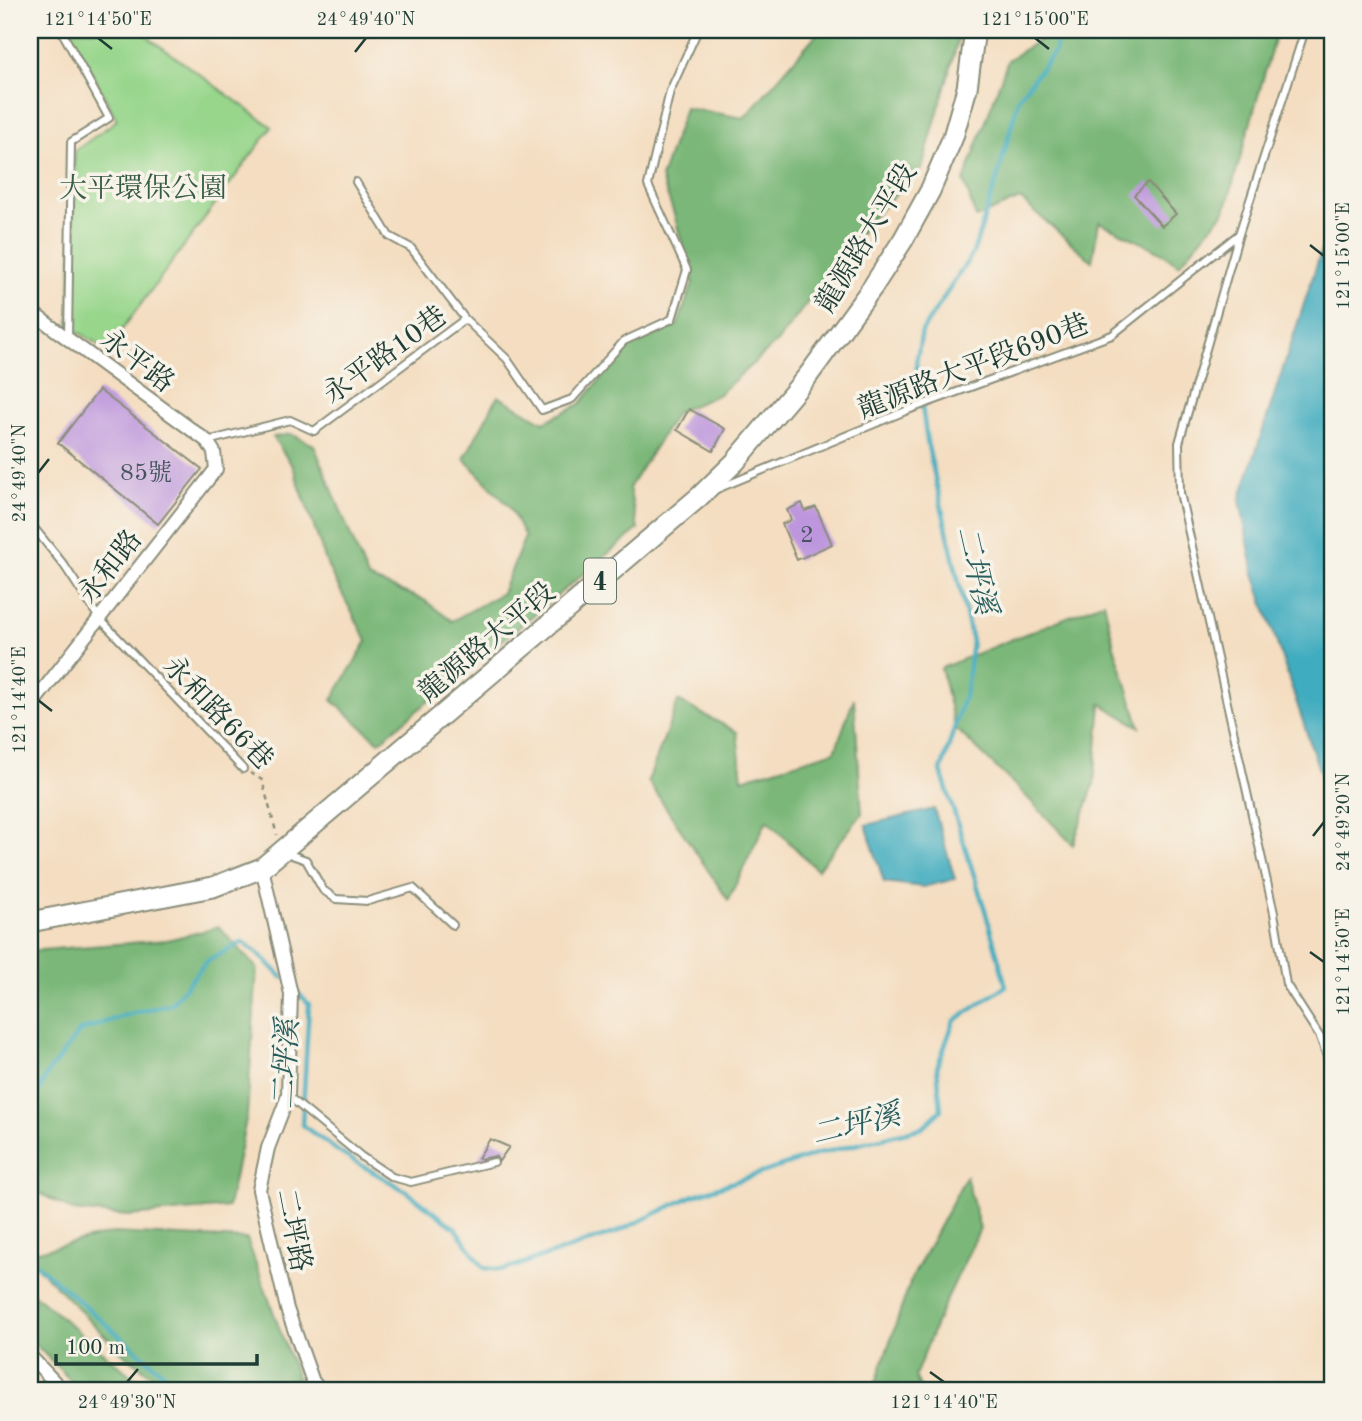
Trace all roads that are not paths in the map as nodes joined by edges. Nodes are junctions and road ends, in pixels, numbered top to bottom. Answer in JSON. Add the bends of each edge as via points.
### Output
{"nodes":[{"id":1,"x":61,"y":30,"type":"edge"},
{"id":2,"x":698,"y":30,"type":"edge"},
{"id":3,"x":975,"y":30,"type":"edge"},
{"id":4,"x":1305,"y":30,"type":"edge"},
{"id":5,"x":356,"y":181,"type":"dead end"},
{"id":6,"x":1239,"y":234,"type":"junction"},
{"id":7,"x":30,"y":311,"type":"edge"},
{"id":8,"x":465,"y":320,"type":"junction"},
{"id":9,"x":68,"y":338,"type":"junction"},
{"id":10,"x":210,"y":447,"type":"junction"},
{"id":11,"x":699,"y":497,"type":"junction"},
{"id":12,"x":30,"y":523,"type":"edge"},
{"id":13,"x":99,"y":618,"type":"junction"},
{"id":14,"x":30,"y":707,"type":"edge"},
{"id":15,"x":243,"y":769,"type":"road end"},
{"id":16,"x":282,"y":852,"type":"junction"},
{"id":17,"x":262,"y":868,"type":"junction"},
{"id":18,"x":30,"y":922,"type":"edge"},
{"id":19,"x":453,"y":926,"type":"dead end"},
{"id":20,"x":1332,"y":1070,"type":"edge"},
{"id":21,"x":288,"y":1096,"type":"junction"},
{"id":22,"x":494,"y":1162,"type":"dead end"},
{"id":23,"x":30,"y":1356,"type":"edge"},
{"id":24,"x":321,"y":1388,"type":"edge"},
{"id":25,"x":63,"y":1391,"type":"edge"}],
"edges":[{"from":1,"to":9,"type":"lane","via":[[109,118],[71,142]]},
{"from":2,"to":8,"type":"lane","name":"永平路10巷","via":[[670,91],[648,185],[687,270],[672,319],[624,341],[572,399],[542,410],[508,359]]},
{"from":3,"to":11,"type":"main road","name":"龍源路大平段","number":"4","via":[[967,88],[953,137],[903,240],[807,377]]},
{"from":4,"to":6,"type":"lane"},
{"from":5,"to":8,"type":"lane","via":[[389,236],[411,248]]},
{"from":6,"to":11,"type":"lane","name":"龍源路大平段690巷","via":[[1112,335],[908,410]]},
{"from":6,"to":20,"type":"lane","via":[[1179,443],[1180,494],[1286,984],[1320,1037]]},
{"from":7,"to":9,"type":"street","name":"永平路"},
{"from":8,"to":10,"type":"lane","name":"永平路10巷","via":[[314,430],[290,421]]},
{"from":9,"to":10,"type":"street","name":"永平路"},
{"from":10,"to":13,"type":"street","name":"永和路","via":[[216,469]]},
{"from":11,"to":16,"type":"main road","name":"龍源路大平段","number":"4"},
{"from":12,"to":13,"type":"lane","name":"永和路66巷"},
{"from":13,"to":14,"type":"street","name":"永和路"},
{"from":13,"to":15,"type":"lane","name":"永和路66巷"},
{"from":16,"to":17,"type":"main road","name":"龍源路大平段","number":"4"},
{"from":16,"to":19,"type":"lane","via":[[306,860],[323,890],[335,899],[368,901],[413,888]]},
{"from":17,"to":18,"type":"main road","name":"龍源路大平段","number":"4","via":[[213,887]]},
{"from":17,"to":21,"type":"street","name":"二坪路","via":[[291,994]]},
{"from":21,"to":22,"type":"lane","via":[[392,1177],[411,1182]]},
{"from":21,"to":24,"type":"street","name":"二坪路","via":[[258,1190],[287,1309]]},
{"from":23,"to":25,"type":"street"}]}
